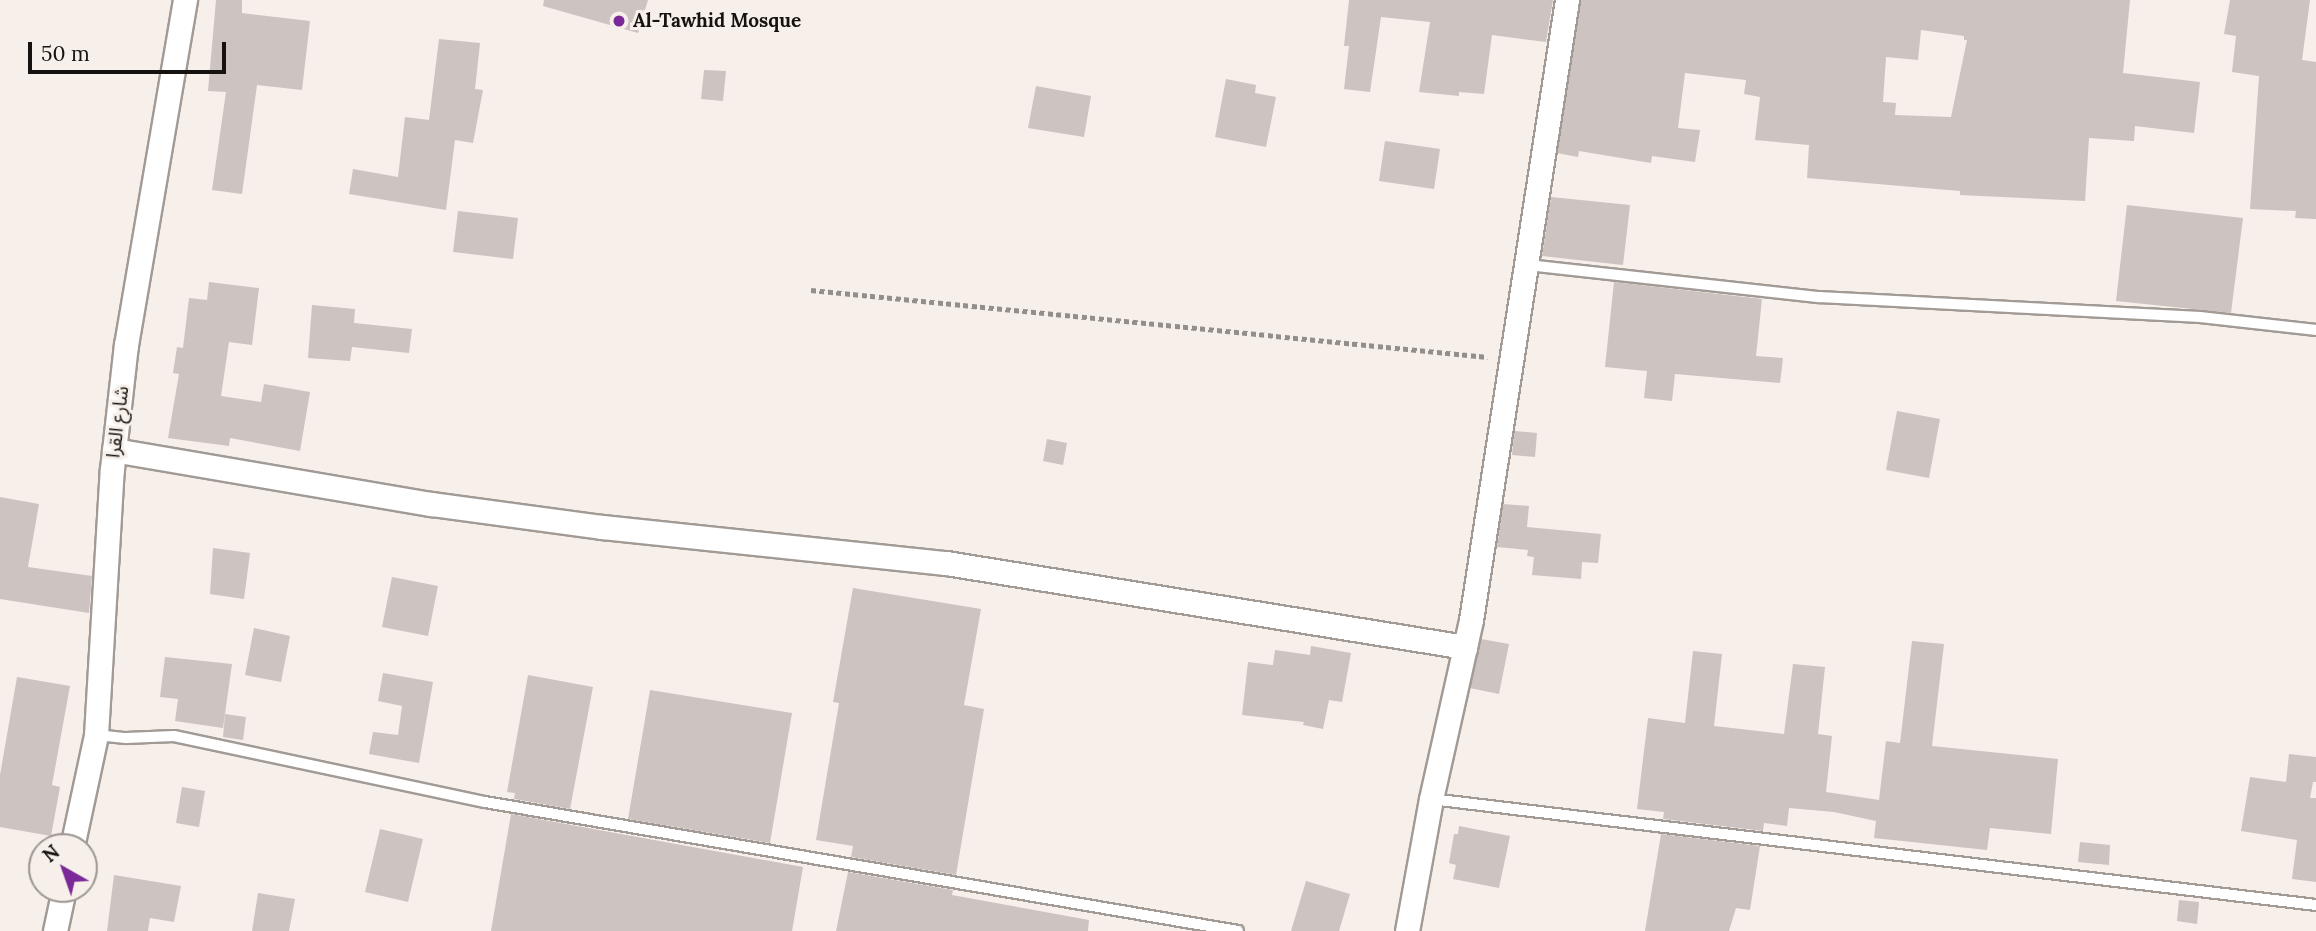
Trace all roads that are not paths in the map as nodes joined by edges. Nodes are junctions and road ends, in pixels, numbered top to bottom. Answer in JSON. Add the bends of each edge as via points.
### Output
{"nodes":[{"id":1,"x":185,"y":0,"type":"edge"},
{"id":2,"x":1567,"y":0,"type":"edge"},
{"id":3,"x":1528,"y":265,"type":"junction"},
{"id":4,"x":2316,"y":330,"type":"edge"},
{"id":5,"x":114,"y":450,"type":"junction"},
{"id":6,"x":1465,"y":647,"type":"junction"},
{"id":7,"x":96,"y":735,"type":"junction"},
{"id":8,"x":1431,"y":799,"type":"junction"},
{"id":9,"x":75,"y":833,"type":"edge"},
{"id":10,"x":61,"y":903,"type":"edge"},
{"id":11,"x":2316,"y":905,"type":"edge"},
{"id":12,"x":55,"y":931,"type":"edge"},
{"id":13,"x":1238,"y":931,"type":"edge"},
{"id":14,"x":1407,"y":931,"type":"edge"}],
"edges":[{"from":1,"to":5,"type":"street","name":"شارع القرا","via":[[126,345]]},
{"from":2,"to":3,"type":"street"},
{"from":3,"to":4,"type":"lane","via":[[1819,297],[2200,317]]},
{"from":3,"to":6,"type":"street"},
{"from":5,"to":6,"type":"street","via":[[602,527],[946,564]]},
{"from":5,"to":7,"type":"street","name":"شارع القرا"},
{"from":6,"to":8,"type":"street"},
{"from":7,"to":9,"type":"street","name":"شارع القرا"},
{"from":7,"to":13,"type":"lane","via":[[174,736],[485,802]]},
{"from":8,"to":11,"type":"lane"},
{"from":8,"to":14,"type":"street"},
{"from":10,"to":12,"type":"street"}]}
